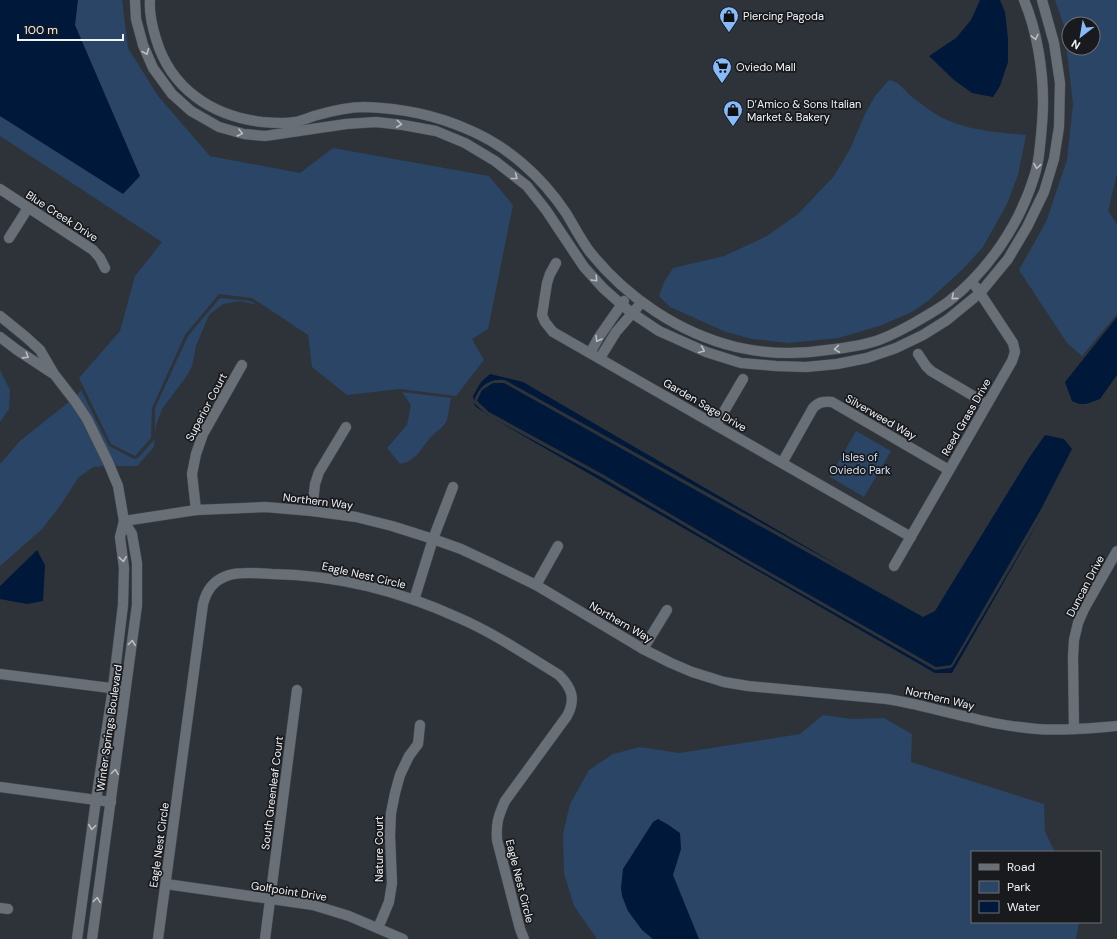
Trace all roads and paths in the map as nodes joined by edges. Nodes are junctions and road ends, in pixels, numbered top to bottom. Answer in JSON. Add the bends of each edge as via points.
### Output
{"nodes":[{"id":1,"x":135,"y":0,"type":"edge"},
{"id":2,"x":150,"y":0,"type":"edge"},
{"id":3,"x":1024,"y":0,"type":"edge"},
{"id":4,"x":1042,"y":0,"type":"edge"},
{"id":5,"x":0,"y":189,"type":"edge"},
{"id":6,"x":28,"y":208,"type":"junction"},
{"id":7,"x":9,"y":238,"type":"dead end"},
{"id":8,"x":556,"y":263,"type":"dead end"},
{"id":9,"x":105,"y":268,"type":"dead end"},
{"id":10,"x":972,"y":281,"type":"junction"},
{"id":11,"x":629,"y":292,"type":"junction"},
{"id":12,"x":980,"y":293,"type":"junction"},
{"id":13,"x":642,"y":302,"type":"junction"},
{"id":14,"x":622,"y":305,"type":"junction"},
{"id":15,"x":632,"y":314,"type":"junction"},
{"id":16,"x":0,"y":316,"type":"edge"},
{"id":17,"x":607,"y":325,"type":"junction"},
{"id":18,"x":616,"y":332,"type":"junction"},
{"id":19,"x":0,"y":337,"type":"edge"},
{"id":20,"x":590,"y":353,"type":"junction"},
{"id":21,"x":918,"y":354,"type":"dead end"},
{"id":22,"x":600,"y":358,"type":"junction"},
{"id":23,"x":242,"y":365,"type":"dead end"},
{"id":24,"x":54,"y":374,"type":"junction"},
{"id":25,"x":743,"y":378,"type":"dead end"},
{"id":26,"x":987,"y":404,"type":"junction"},
{"id":27,"x":716,"y":425,"type":"junction"},
{"id":28,"x":346,"y":427,"type":"dead end"},
{"id":29,"x":782,"y":463,"type":"junction"},
{"id":30,"x":949,"y":470,"type":"junction"},
{"id":31,"x":453,"y":487,"type":"dead end"},
{"id":32,"x":196,"y":510,"type":"junction"},
{"id":33,"x":312,"y":511,"type":"junction"},
{"id":34,"x":124,"y":521,"type":"junction"},
{"id":35,"x":911,"y":537,"type":"junction"},
{"id":36,"x":433,"y":539,"type":"junction"},
{"id":37,"x":558,"y":546,"type":"dead end"},
{"id":38,"x":1117,"y":551,"type":"edge"},
{"id":39,"x":894,"y":566,"type":"dead end"},
{"id":40,"x":536,"y":585,"type":"junction"},
{"id":41,"x":414,"y":600,"type":"junction"},
{"id":42,"x":667,"y":610,"type":"dead end"},
{"id":43,"x":643,"y":649,"type":"junction"},
{"id":44,"x":0,"y":674,"type":"edge"},
{"id":45,"x":112,"y":688,"type":"junction"},
{"id":46,"x":126,"y":690,"type":"junction"},
{"id":47,"x":297,"y":690,"type":"dead end"},
{"id":48,"x":420,"y":725,"type":"dead end"},
{"id":49,"x":1117,"y":726,"type":"edge"},
{"id":50,"x":1074,"y":729,"type":"junction"},
{"id":51,"x":0,"y":787,"type":"edge"},
{"id":52,"x":96,"y":800,"type":"junction"},
{"id":53,"x":111,"y":802,"type":"junction"},
{"id":54,"x":166,"y":884,"type":"junction"},
{"id":55,"x":270,"y":899,"type":"junction"},
{"id":56,"x":378,"y":928,"type":"junction"},
{"id":57,"x":78,"y":939,"type":"edge"},
{"id":58,"x":92,"y":939,"type":"edge"},
{"id":59,"x":158,"y":939,"type":"edge"},
{"id":60,"x":265,"y":939,"type":"edge"},
{"id":61,"x":403,"y":939,"type":"edge"},
{"id":62,"x":524,"y":939,"type":"edge"}],
"edges":[{"from":1,"to":14,"type":"street","one_way":true,"via":[[141,38],[153,68],[172,94],[191,111],[219,127],[244,134],[265,136],[376,122],[436,131],[465,143],[527,186],[584,267]]},
{"from":2,"to":11,"type":"street","via":[[149,9],[160,53],[184,87],[203,103],[226,115],[250,121],[295,122],[335,110],[362,107],[400,110],[435,117],[470,130],[499,146],[528,168],[548,189],[588,249]]},
{"from":3,"to":10,"type":"street","one_way":true,"via":[[1038,49],[1043,82],[1043,127],[1036,172],[1009,233],[989,263]]},
{"from":4,"to":12,"type":"street","via":[[1054,43],[1060,83],[1059,127],[1054,159],[1044,192],[1027,227],[1008,259]]},
{"from":5,"to":6,"type":"street","name":"Blue Creek Drive"},
{"from":6,"to":7,"type":"street"},
{"from":6,"to":9,"type":"street","name":"Blue Creek Drive","via":[[93,250]]},
{"from":8,"to":20,"type":"street","name":"Garden Sage Drive","via":[[546,283],[542,315],[553,332]]},
{"from":10,"to":12,"type":"street","name":"Reed Grass Drive"},
{"from":10,"to":13,"type":"street","one_way":true,"via":[[946,304],[880,340],[853,347],[812,352],[772,354],[734,346],[693,333],[665,319]]},
{"from":11,"to":13,"type":"street"},
{"from":11,"to":14,"type":"street"},
{"from":15,"to":12,"type":"street","one_way":true,"via":[[659,331],[706,352],[741,363],[806,368],[867,358],[896,348],[947,320]]},
{"from":12,"to":26,"type":"street","name":"Reed Grass Drive","via":[[1008,334],[1015,352]]},
{"from":13,"to":15,"type":"street"},
{"from":14,"to":15,"type":"street"},
{"from":14,"to":17,"type":"street"},
{"from":15,"to":18,"type":"street"},
{"from":16,"to":24,"type":"street","name":"Winter Springs Boulevard","via":[[40,350]]},
{"from":17,"to":18,"type":"street"},
{"from":17,"to":20,"type":"street","one_way":true},
{"from":18,"to":22,"type":"street"},
{"from":19,"to":24,"type":"street","name":"Winter Springs Boulevard","one_way":true},
{"from":20,"to":22,"type":"street","name":"Garden Sage Drive"},
{"from":21,"to":26,"type":"street","via":[[931,372]]},
{"from":22,"to":27,"type":"street","name":"Garden Sage Drive"},
{"from":23,"to":32,"type":"street","name":"Superior Court","via":[[203,434],[196,454],[192,474]]},
{"from":24,"to":34,"type":"street","name":"Winter Springs Boulevard","via":[[87,419],[101,446],[118,486]]},
{"from":25,"to":27,"type":"street"},
{"from":26,"to":30,"type":"street","name":"Reed Grass Drive"},
{"from":27,"to":29,"type":"street","name":"Garden Sage Drive"},
{"from":28,"to":33,"type":"street","via":[[319,472]]},
{"from":29,"to":30,"type":"street","name":"Silverweed Way","via":[[813,408],[825,401],[832,402]]},
{"from":29,"to":35,"type":"street","name":"Garden Sage Drive"},
{"from":30,"to":35,"type":"street","name":"Reed Grass Drive"},
{"from":31,"to":36,"type":"street"},
{"from":32,"to":33,"type":"street","name":"Northern Way","via":[[265,507]]},
{"from":32,"to":34,"type":"street","name":"Northern Way"},
{"from":33,"to":36,"type":"street","name":"Northern Way","via":[[356,517]]},
{"from":34,"to":45,"type":"street","name":"Winter Springs Boulevard","one_way":true,"via":[[120,537],[124,568],[123,605]]},
{"from":46,"to":34,"type":"street","name":"Winter Springs Boulevard","one_way":true,"via":[[137,605],[137,563],[132,534]]},
{"from":35,"to":39,"type":"street","name":"Reed Grass Drive"},
{"from":36,"to":40,"type":"street","name":"Northern Way","via":[[461,549]]},
{"from":36,"to":41,"type":"street"},
{"from":37,"to":40,"type":"street"},
{"from":38,"to":50,"type":"street","name":"Duncan Drive","via":[[1078,623],[1073,657]]},
{"from":40,"to":43,"type":"street","name":"Northern Way"},
{"from":41,"to":54,"type":"street","name":"Eagle Nest Circle","via":[[378,588],[322,577],[289,574],[240,573],[229,575],[212,586],[203,604]]},
{"from":41,"to":62,"type":"street","name":"Eagle Nest Circle","via":[[460,618],[496,637],[559,675],[571,690],[571,708],[567,716],[505,801],[498,816],[497,840]]},
{"from":42,"to":43,"type":"street"},
{"from":43,"to":50,"type":"street","name":"Northern Way","via":[[692,672],[724,682],[910,702],[1000,724],[1038,729]]},
{"from":44,"to":45,"type":"street"},
{"from":45,"to":46,"type":"street"},
{"from":45,"to":52,"type":"street","name":"Winter Springs Boulevard"},
{"from":53,"to":46,"type":"street","name":"Winter Springs Boulevard","one_way":true},
{"from":47,"to":55,"type":"street","name":"South Greenleaf Court"},
{"from":48,"to":56,"type":"street","name":"Nature Court","via":[[418,744],[400,775],[395,793],[390,835],[392,883],[389,902]]},
{"from":49,"to":50,"type":"street","name":"Northern Way"},
{"from":51,"to":52,"type":"street"},
{"from":52,"to":53,"type":"street"},
{"from":52,"to":57,"type":"street","name":"Winter Springs Boulevard","one_way":true},
{"from":58,"to":53,"type":"street","name":"Winter Springs Boulevard","one_way":true},
{"from":54,"to":55,"type":"street","name":"Golfpoint Drive"},
{"from":54,"to":59,"type":"street","name":"Eagle Nest Circle"},
{"from":55,"to":56,"type":"street","name":"Golfpoint Drive","via":[[313,905]]},
{"from":55,"to":60,"type":"street","name":"South Greenleaf Court"},
{"from":56,"to":61,"type":"street","name":"Golfpoint Drive"}]}
